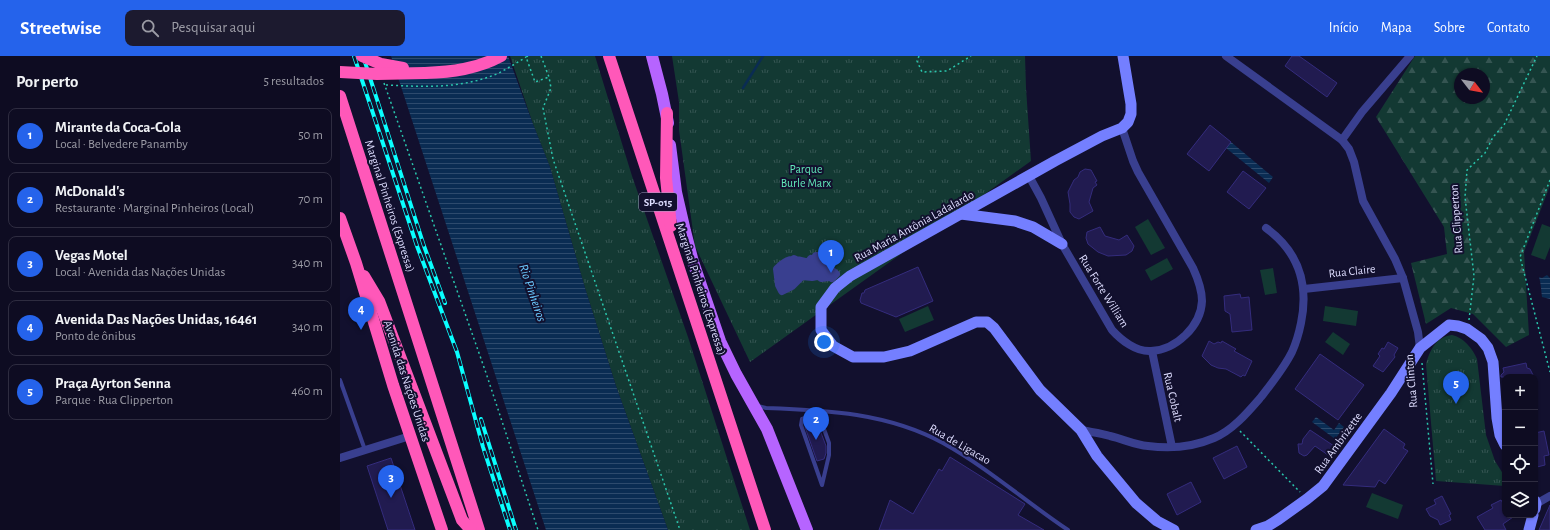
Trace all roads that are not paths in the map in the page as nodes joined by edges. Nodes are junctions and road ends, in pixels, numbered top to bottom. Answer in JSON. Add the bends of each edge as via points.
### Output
{"nodes":[{"id":1,"x":362,"y":56,"type":"edge"},
{"id":2,"x":501,"y":56,"type":"edge"},
{"id":3,"x":609,"y":56,"type":"edge"},
{"id":4,"x":652,"y":56,"type":"edge"},
{"id":5,"x":1123,"y":56,"type":"edge"},
{"id":6,"x":1226,"y":56,"type":"edge"},
{"id":7,"x":1410,"y":56,"type":"edge"},
{"id":8,"x":340,"y":72,"type":"edge"},
{"id":9,"x":425,"y":73,"type":"junction"},
{"id":10,"x":340,"y":96,"type":"edge"},
{"id":11,"x":667,"y":113,"type":"junction"},
{"id":12,"x":1122,"y":128,"type":"junction"},
{"id":13,"x":1342,"y":140,"type":"junction"},
{"id":14,"x":1029,"y":176,"type":"junction"},
{"id":15,"x":961,"y":214,"type":"junction"},
{"id":16,"x":340,"y":218,"type":"edge"},
{"id":17,"x":1266,"y":228,"type":"dead end"},
{"id":18,"x":1062,"y":244,"type":"junction"},
{"id":19,"x":673,"y":249,"type":"junction"},
{"id":20,"x":822,"y":254,"type":"dead end"},
{"id":21,"x":356,"y":263,"type":"junction"},
{"id":22,"x":796,"y":264,"type":"junction"},
{"id":23,"x":1403,"y":278,"type":"junction"},
{"id":24,"x":1304,"y":289,"type":"junction"},
{"id":25,"x":1420,"y":348,"type":"junction"},
{"id":26,"x":1152,"y":351,"type":"junction"},
{"id":27,"x":340,"y":380,"type":"edge"},
{"id":28,"x":755,"y":405,"type":"junction"},
{"id":29,"x":1081,"y":430,"type":"junction"},
{"id":30,"x":410,"y":436,"type":"junction"},
{"id":31,"x":1502,"y":439,"type":"edge"},
{"id":32,"x":1172,"y":447,"type":"junction"},
{"id":33,"x":365,"y":450,"type":"junction"},
{"id":34,"x":340,"y":458,"type":"edge"},
{"id":35,"x":822,"y":485,"type":"joint"},
{"id":36,"x":1550,"y":496,"type":"edge"},
{"id":37,"x":1538,"y":502,"type":"edge"},
{"id":38,"x":1532,"y":518,"type":"edge"},
{"id":39,"x":442,"y":530,"type":"edge"},
{"id":40,"x":471,"y":530,"type":"edge"},
{"id":41,"x":479,"y":530,"type":"edge"},
{"id":42,"x":765,"y":530,"type":"edge"},
{"id":43,"x":807,"y":530,"type":"edge"},
{"id":44,"x":1068,"y":530,"type":"edge"},
{"id":45,"x":1174,"y":530,"type":"edge"},
{"id":46,"x":1256,"y":530,"type":"edge"},
{"id":47,"x":1529,"y":530,"type":"edge"}],
"edges":[{"from":1,"to":9,"type":"highway","bridge":true,"via":[[380,64]]},
{"from":2,"to":9,"type":"highway","via":[[488,63],[463,70]]},
{"from":3,"to":19,"type":"highway","name":"Marginal Pinheiros (Expressa)","number":"SP-015"},
{"from":4,"to":11,"type":"main road"},
{"from":5,"to":12,"type":"street","via":[[1131,114]]},
{"from":6,"to":13,"type":"street"},
{"from":7,"to":13,"type":"street","via":[[1362,112]]},
{"from":8,"to":9,"type":"highway","bridge":true},
{"from":10,"to":41,"type":"highway","name":"Marginal Pinheiros (Expressa)"},
{"from":11,"to":19,"type":"highway","via":[[666,178]]},
{"from":11,"to":28,"type":"main road","via":[[676,192],[693,262],[720,341]]},
{"from":12,"to":14,"type":"street","name":"Rua Maria Antônia Ladalardo","via":[[1055,160]]},
{"from":12,"to":26,"type":"street","via":[[1132,161],[1193,268],[1202,291],[1200,312],[1188,333],[1173,344]]},
{"from":13,"to":23,"type":"street","name":"Rua Clinton","via":[[1354,162],[1363,201]]},
{"from":14,"to":15,"type":"street","name":"Rua Maria Antônia Ladalardo"},
{"from":14,"to":18,"type":"street","name":"Rua Forte William"},
{"from":15,"to":18,"type":"street","via":[[1015,221],[1033,227]]},
{"from":15,"to":29,"type":"street","name":"Rua Maria Antônia Ladalardo","via":[[850,276],[835,288],[821,307],[821,330],[833,346],[853,357],[884,357],[910,351],[976,322],[987,322],[1006,342],[1040,390]]},
{"from":16,"to":21,"type":"highway","name":"Avenida das Nações Unidas"},
{"from":17,"to":24,"type":"street","via":[[1279,238],[1294,258]]},
{"from":18,"to":26,"type":"street","name":"Rua Forte William","via":[[1112,330],[1128,344]]},
{"from":19,"to":42,"type":"highway","name":"Marginal Pinheiros (Expressa)","number":"SP-015"},
{"from":20,"to":22,"type":"street","via":[[825,265],[836,274],[832,278],[820,265],[816,256],[820,268],[829,277],[821,278],[812,259],[808,263],[811,272],[817,276],[802,276],[782,291],[777,269],[784,262]]},
{"from":21,"to":30,"type":"highway","name":"Avenida das Nações Unidas"},
{"from":21,"to":40,"type":"highway","via":[[379,300],[462,520]]},
{"from":22,"to":22,"type":"street","via":[[781,268],[782,282],[786,286],[798,276],[808,275],[806,266],[796,263],[784,272],[787,280],[790,276],[805,271]]},
{"from":23,"to":24,"type":"street","name":"Rua Claire"},
{"from":23,"to":25,"type":"street","name":"Rua Clinton"},
{"from":24,"to":32,"type":"street","via":[[1303,312],[1292,351],[1251,409],[1234,425],[1214,438]]},
{"from":25,"to":31,"type":"street","via":[[1449,325],[1458,326],[1481,339],[1488,348],[1493,362],[1497,418]]},
{"from":25,"to":46,"type":"street","name":"Rua Ambrizette","via":[[1326,483],[1307,500],[1268,526]]},
{"from":26,"to":32,"type":"street","name":"Rua Cobalt"},
{"from":27,"to":33,"type":"lane"},
{"from":28,"to":43,"type":"main road","via":[[775,447]]},
{"from":28,"to":44,"type":"lane","name":"Rua de Ligacao","via":[[854,414],[922,433],[970,460]]},
{"from":29,"to":32,"type":"street","via":[[1147,446]]},
{"from":29,"to":45,"type":"street","name":"Rua Maria Antônia Ladalardo","via":[[1097,456],[1136,503],[1157,521]]},
{"from":30,"to":33,"type":"street"},
{"from":30,"to":39,"type":"highway","name":"Avenida das Nações Unidas"},
{"from":33,"to":34,"type":"street"},
{"from":35,"to":35,"type":"lane","via":[[829,443],[820,418],[814,415],[802,420],[801,425]]},
{"from":36,"to":37,"type":"street"},
{"from":38,"to":47,"type":"street"}]}
